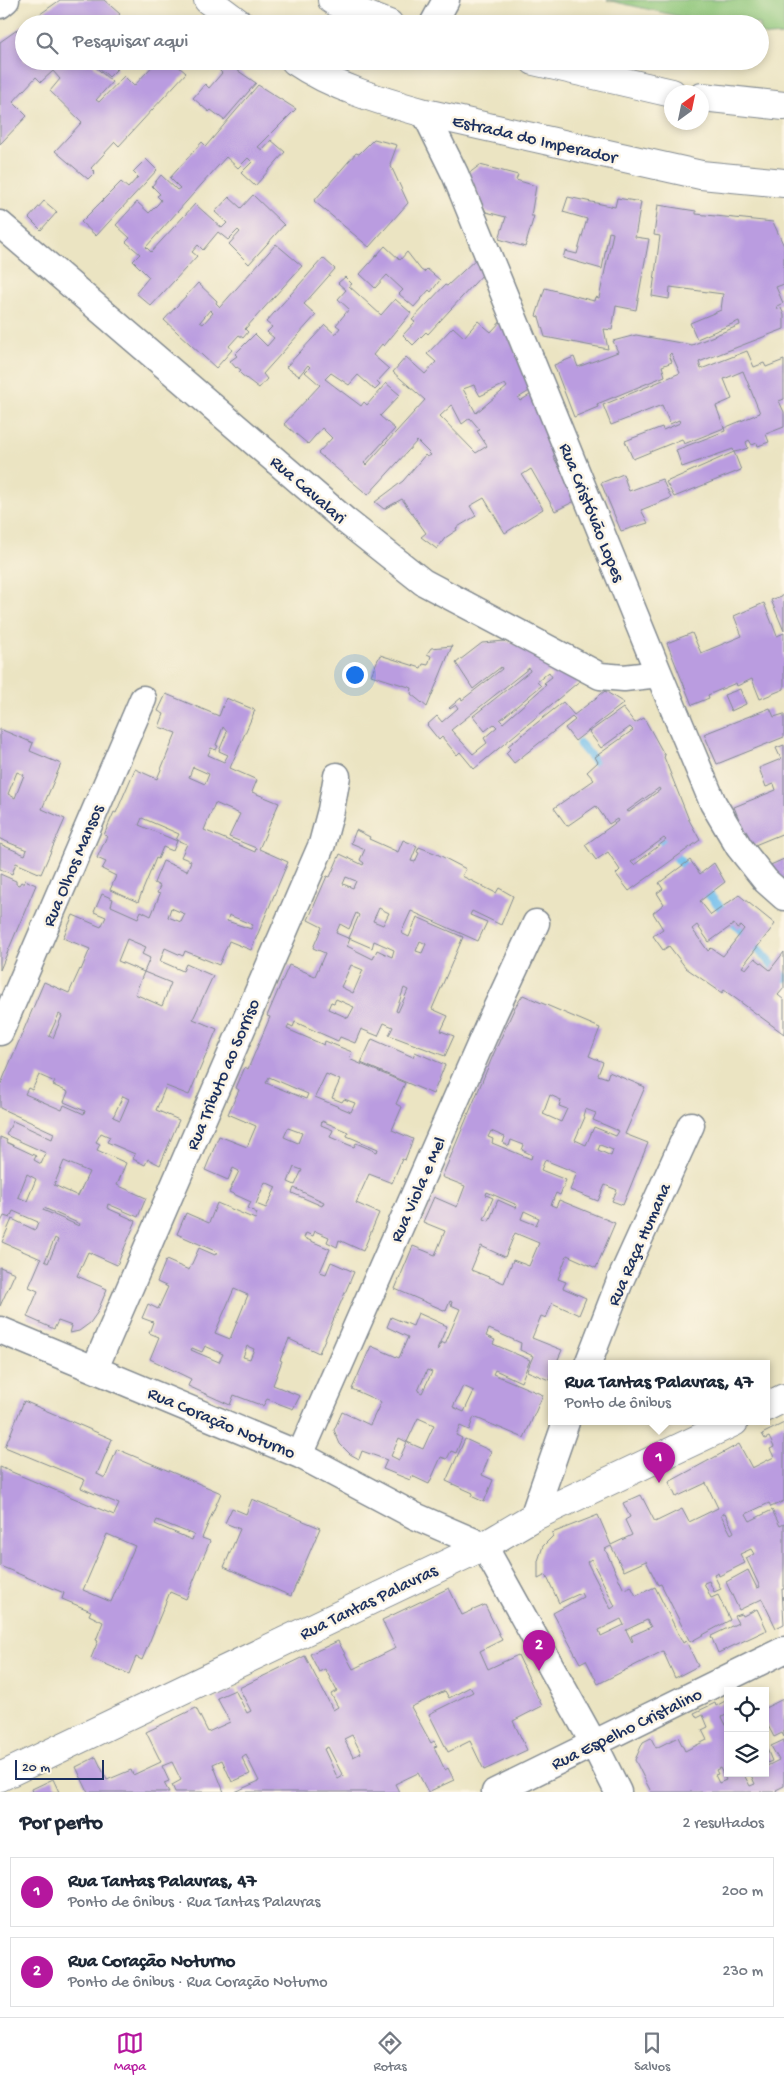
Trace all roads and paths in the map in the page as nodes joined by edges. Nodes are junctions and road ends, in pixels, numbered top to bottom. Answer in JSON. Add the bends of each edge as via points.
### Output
{"nodes":[{"id":1,"x":6,"y":0,"type":"edge"},
{"id":2,"x":208,"y":0,"type":"edge"},
{"id":3,"x":332,"y":0,"type":"edge"},
{"id":4,"x":446,"y":0,"type":"edge"},
{"id":5,"x":0,"y":5,"type":"edge"},
{"id":6,"x":228,"y":15,"type":"edge"},
{"id":7,"x":366,"y":15,"type":"edge"},
{"id":8,"x":438,"y":15,"type":"edge"},
{"id":9,"x":308,"y":70,"type":"edge"},
{"id":10,"x":572,"y":70,"type":"edge"},
{"id":11,"x":664,"y":92,"type":"edge"},
{"id":12,"x":709,"y":98,"type":"edge"},
{"id":13,"x":784,"y":106,"type":"edge"},
{"id":14,"x":425,"y":113,"type":"junction"},
{"id":15,"x":784,"y":182,"type":"edge"},
{"id":16,"x":0,"y":224,"type":"edge"},
{"id":17,"x":659,"y":674,"type":"junction"},
{"id":18,"x":143,"y":699,"type":"dead end"},
{"id":19,"x":336,"y":776,"type":"dead end"},
{"id":20,"x":784,"y":897,"type":"edge"},
{"id":21,"x":536,"y":923,"type":"dead end"},
{"id":22,"x":0,"y":1032,"type":"edge"},
{"id":23,"x":691,"y":1125,"type":"dead end"},
{"id":24,"x":0,"y":1330,"type":"edge"},
{"id":25,"x":590,"y":1360,"type":"edge"},
{"id":26,"x":95,"y":1368,"type":"junction"},
{"id":27,"x":784,"y":1398,"type":"edge"},
{"id":28,"x":770,"y":1404,"type":"edge"},
{"id":29,"x":565,"y":1425,"type":"edge"},
{"id":30,"x":728,"y":1425,"type":"edge"},
{"id":31,"x":300,"y":1455,"type":"junction"},
{"id":32,"x":533,"y":1517,"type":"junction"},
{"id":33,"x":484,"y":1546,"type":"junction"},
{"id":34,"x":784,"y":1650,"type":"edge"},
{"id":35,"x":594,"y":1744,"type":"junction"},
{"id":36,"x":0,"y":1777,"type":"edge"},
{"id":37,"x":495,"y":1792,"type":"edge"},
{"id":38,"x":618,"y":1792,"type":"edge"}],
"edges":[{"from":1,"to":5,"type":"street"},
{"from":2,"to":6,"type":"main road"},
{"from":3,"to":7,"type":"main road"},
{"from":4,"to":8,"type":"street"},
{"from":9,"to":14,"type":"main road","name":"Estrada do Imperador","via":[[391,104]]},
{"from":10,"to":11,"type":"main road"},
{"from":12,"to":13,"type":"main road"},
{"from":14,"to":15,"type":"main road","name":"Estrada do Imperador","via":[[701,175]]},
{"from":14,"to":17,"type":"street","name":"Rua Cristóvão Lopes","via":[[455,174]]},
{"from":16,"to":17,"type":"street","name":"Rua Cavalari","via":[[346,521],[423,582],[600,676],[624,678]]},
{"from":17,"to":20,"type":"street","name":"Rua Cristóvão Lopes","via":[[714,803],[740,847],[766,881]]},
{"from":18,"to":22,"type":"street","name":"Rua Olhos Mansos"},
{"from":19,"to":26,"type":"street","name":"Rua Tributo ao Sorriso","via":[[322,844]]},
{"from":21,"to":31,"type":"street","name":"Rua Viola e Mel"},
{"from":23,"to":25,"type":"street","name":"Rua Raça Humana","via":[[620,1281]]},
{"from":24,"to":26,"type":"street","name":"Rua Coração Noturno"},
{"from":26,"to":31,"type":"street","name":"Rua Coração Noturno"},
{"from":27,"to":28,"type":"main road"},
{"from":29,"to":32,"type":"street"},
{"from":30,"to":32,"type":"main road","name":"Rua Tantas Palavras"},
{"from":31,"to":33,"type":"street","name":"Rua Coração Noturno","via":[[416,1516]]},
{"from":32,"to":33,"type":"main road","name":"Rua Tantas Palavras"},
{"from":33,"to":35,"type":"street"},
{"from":33,"to":36,"type":"main road","name":"Rua Tantas Palavras"},
{"from":34,"to":35,"type":"street","name":"Rua Espelho Cristalino"},
{"from":35,"to":37,"type":"street","name":"Rua Espelho Cristalino"},
{"from":35,"to":38,"type":"street"}]}
